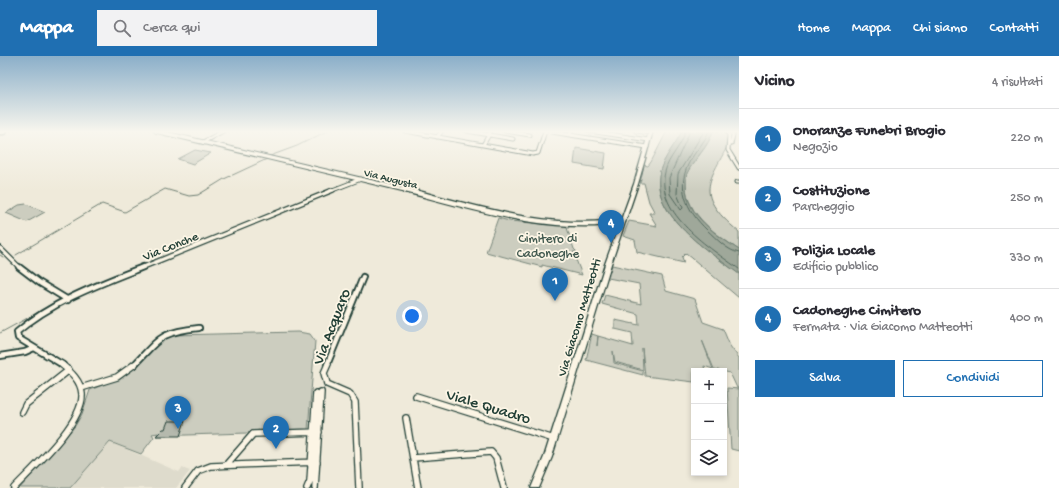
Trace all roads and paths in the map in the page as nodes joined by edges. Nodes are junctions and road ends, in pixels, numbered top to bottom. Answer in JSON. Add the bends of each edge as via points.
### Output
{"nodes":[{"id":1,"x":240,"y":151,"type":"edge"},
{"id":2,"x":519,"y":151,"type":"edge"},
{"id":3,"x":537,"y":151,"type":"edge"},
{"id":4,"x":646,"y":151,"type":"edge"},
{"id":5,"x":729,"y":151,"type":"edge"},
{"id":6,"x":739,"y":168,"type":"edge"},
{"id":7,"x":361,"y":179,"type":"junction"},
{"id":8,"x":623,"y":221,"type":"junction"},
{"id":9,"x":615,"y":228,"type":"junction"},
{"id":10,"x":0,"y":248,"type":"edge"},
{"id":11,"x":363,"y":277,"type":"dead end"},
{"id":12,"x":68,"y":300,"type":"junction"},
{"id":13,"x":199,"y":328,"type":"dead end"},
{"id":14,"x":34,"y":348,"type":"junction"},
{"id":15,"x":0,"y":356,"type":"edge"},
{"id":16,"x":69,"y":370,"type":"junction"},
{"id":17,"x":81,"y":388,"type":"junction"},
{"id":18,"x":319,"y":392,"type":"dead end"},
{"id":19,"x":416,"y":396,"type":"dead end"},
{"id":20,"x":22,"y":412,"type":"dead end"},
{"id":21,"x":406,"y":418,"type":"dead end"},
{"id":22,"x":316,"y":432,"type":"junction"},
{"id":23,"x":554,"y":439,"type":"junction"},
{"id":24,"x":413,"y":458,"type":"junction"},
{"id":25,"x":314,"y":462,"type":"junction"},
{"id":26,"x":226,"y":465,"type":"junction"},
{"id":27,"x":14,"y":488,"type":"edge"},
{"id":28,"x":185,"y":488,"type":"edge"},
{"id":29,"x":307,"y":488,"type":"edge"},
{"id":30,"x":315,"y":488,"type":"edge"},
{"id":31,"x":359,"y":488,"type":"edge"},
{"id":32,"x":418,"y":488,"type":"edge"},
{"id":33,"x":504,"y":488,"type":"edge"},
{"id":34,"x":535,"y":488,"type":"edge"}],
"edges":[{"from":1,"to":7,"type":"street","name":"Via Augusta"},
{"from":2,"to":3,"type":"street","via":[[536,154]]},
{"from":4,"to":8,"type":"main road","name":"Via Giacomo Matteotti"},
{"from":5,"to":6,"type":"street"},
{"from":7,"to":9,"type":"street","name":"Via Augusta","via":[[502,215]]},
{"from":7,"to":12,"type":"street","name":"Via Conche"},
{"from":8,"to":9,"type":"main road","name":"Via Giacomo Matteotti"},
{"from":8,"to":9,"type":"street","name":"Via Augusta"},
{"from":9,"to":23,"type":"main road","name":"Via Giacomo Matteotti"},
{"from":10,"to":12,"type":"street","via":[[29,277]]},
{"from":11,"to":31,"type":"street","name":"Via Acquaro","via":[[324,373],[327,384],[350,394],[355,402]]},
{"from":12,"to":14,"type":"street","name":"Via Conche","via":[[31,320],[17,332],[18,338]]},
{"from":13,"to":17,"type":"street","via":[[175,331],[166,335],[115,379]]},
{"from":14,"to":15,"type":"street"},
{"from":14,"to":16,"type":"street","name":"Via Conche"},
{"from":16,"to":17,"type":"street","name":"Via Conche","via":[[77,377]]},
{"from":16,"to":20,"type":"street","via":[[26,404]]},
{"from":17,"to":27,"type":"street","via":[[82,399],[74,421]]},
{"from":18,"to":22,"type":"street"},
{"from":19,"to":23,"type":"street","name":"Viale Quadro"},
{"from":21,"to":24,"type":"street"},
{"from":22,"to":25,"type":"street"},
{"from":22,"to":26,"type":"street","via":[[253,434]]},
{"from":23,"to":34,"type":"main road","name":"Via Giacomo Matteotti","via":[[542,476]]},
{"from":24,"to":32,"type":"street"},
{"from":24,"to":33,"type":"street","via":[[491,452],[496,458]]},
{"from":25,"to":26,"type":"street"},
{"from":25,"to":29,"type":"street"},
{"from":25,"to":30,"type":"street"},
{"from":26,"to":28,"type":"street","via":[[211,466],[198,471]]}]}
